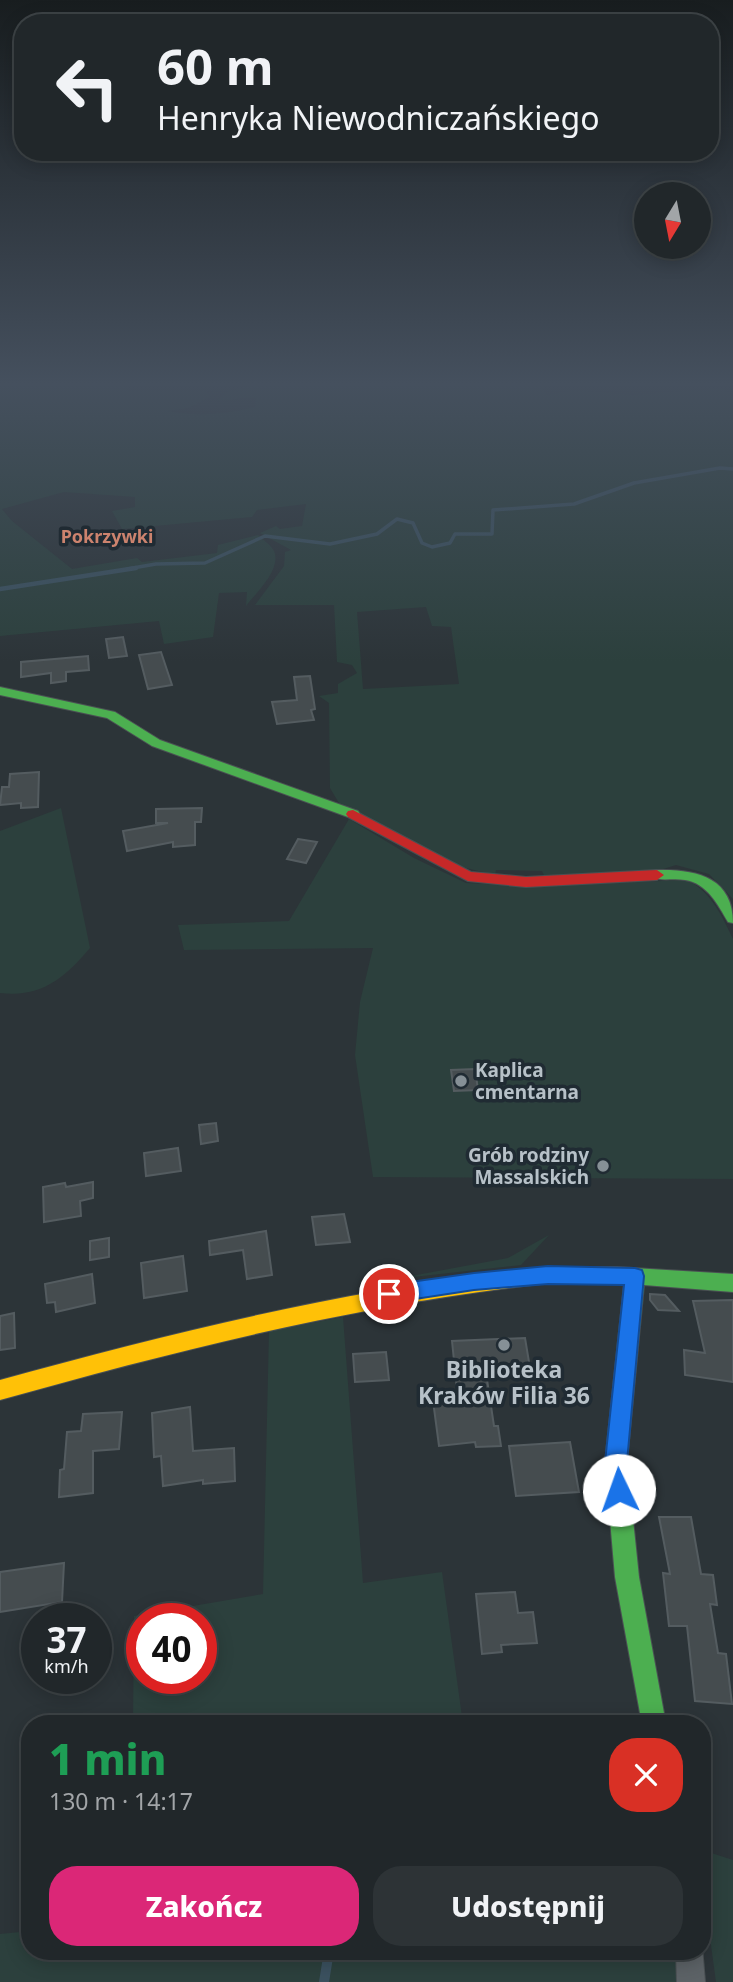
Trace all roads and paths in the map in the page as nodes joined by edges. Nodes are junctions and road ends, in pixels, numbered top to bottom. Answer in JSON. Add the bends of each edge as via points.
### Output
{"nodes":[{"id":1,"x":0,"y":691,"type":"edge"},
{"id":2,"x":733,"y":918,"type":"edge"},
{"id":3,"x":635,"y":1276,"type":"junction"},
{"id":4,"x":733,"y":1283,"type":"edge"},
{"id":5,"x":0,"y":1390,"type":"edge"},
{"id":6,"x":652,"y":1715,"type":"edge"},
{"id":7,"x":690,"y":1960,"type":"edge"},
{"id":8,"x":691,"y":1982,"type":"edge"}],
"edges":[{"from":1,"to":2,"type":"street","via":[[111,715],[156,743],[352,813],[468,876],[526,882],[695,876],[714,887]]},
{"from":3,"to":4,"type":"street"},
{"from":3,"to":5,"type":"street","via":[[548,1275],[365,1298],[236,1324]]},
{"from":3,"to":6,"type":"street","via":[[616,1462],[627,1577]]},
{"from":7,"to":8,"type":"street"}]}
